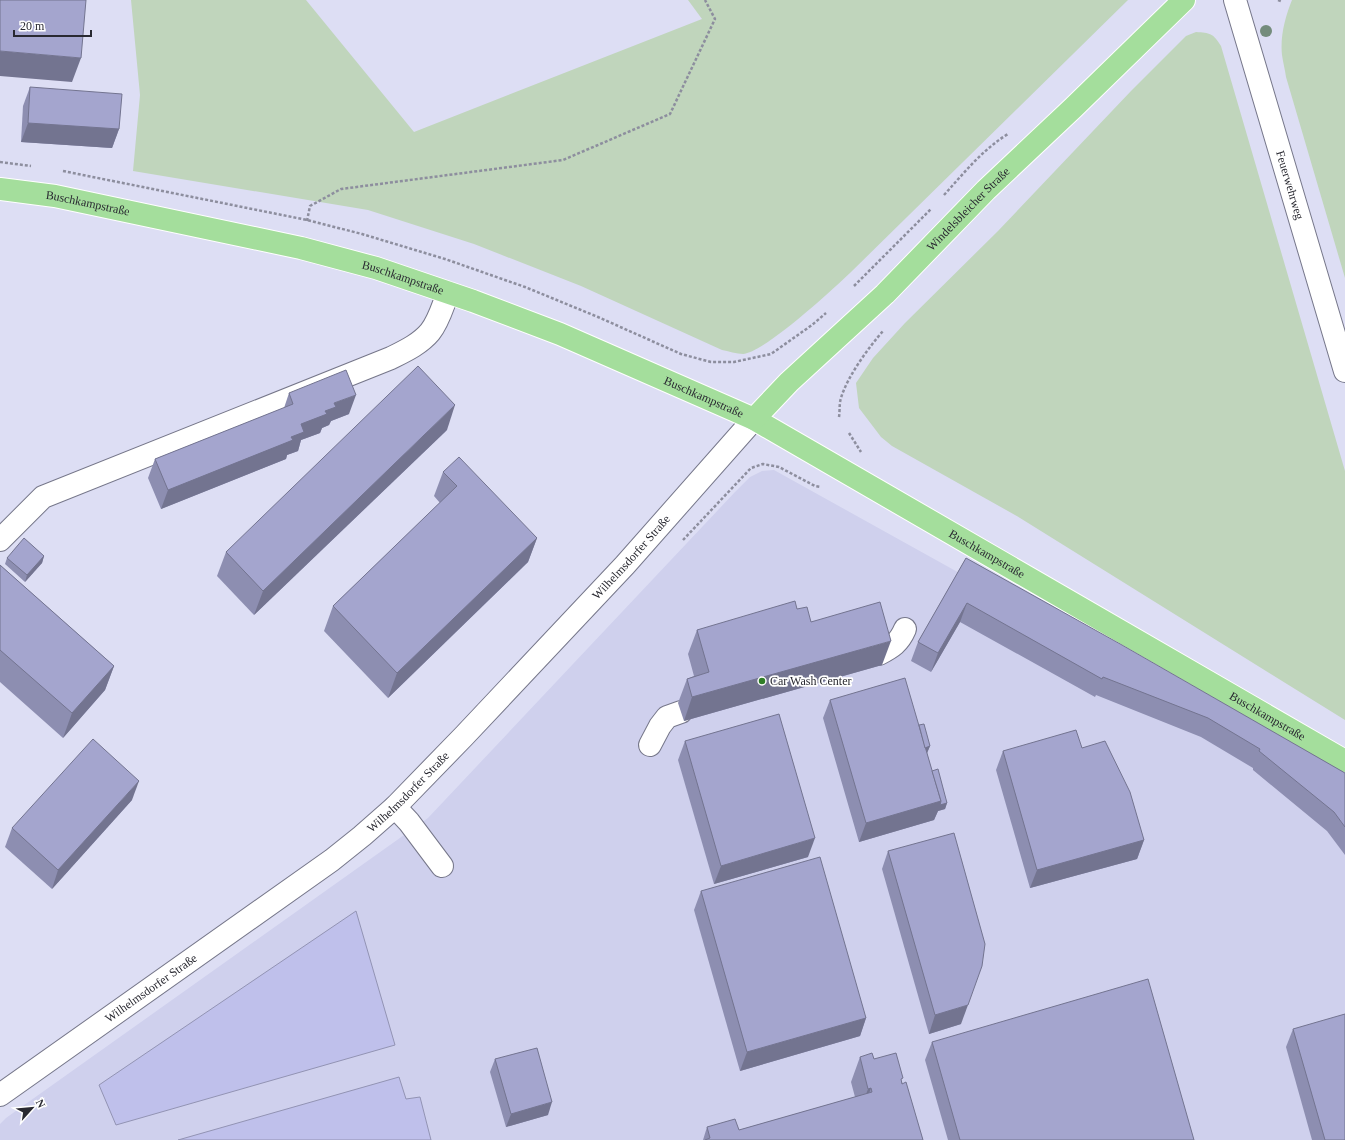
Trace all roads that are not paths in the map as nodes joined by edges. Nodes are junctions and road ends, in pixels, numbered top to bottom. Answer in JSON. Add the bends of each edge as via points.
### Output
{"nodes":[{"id":1,"x":1184,"y":0,"type":"edge"},
{"id":2,"x":1235,"y":0,"type":"edge"},
{"id":3,"x":0,"y":189,"type":"edge"},
{"id":4,"x":448,"y":292,"type":"junction"},
{"id":5,"x":1345,"y":371,"type":"edge"},
{"id":6,"x":754,"y":419,"type":"junction"},
{"id":7,"x":0,"y":540,"type":"edge"},
{"id":8,"x":905,"y":629,"type":"dead end"},
{"id":9,"x":879,"y":654,"type":"edge"},
{"id":10,"x":680,"y":712,"type":"dead end"},
{"id":11,"x":650,"y":745,"type":"dead end"},
{"id":12,"x":1345,"y":761,"type":"edge"},
{"id":13,"x":395,"y":807,"type":"junction"},
{"id":14,"x":442,"y":866,"type":"dead end"},
{"id":15,"x":0,"y":1095,"type":"edge"}],
"edges":[{"from":1,"to":6,"type":"main road","name":"Windelsbleicher Straße","via":[[986,190],[885,294],[792,379]]},
{"from":2,"to":5,"type":"street","name":"Feuerwehrweg"},
{"from":3,"to":4,"type":"main road","name":"Buschkampstraße","via":[[55,196],[301,248],[376,268]]},
{"from":4,"to":6,"type":"main road","name":"Buschkampstraße","via":[[560,334]]},
{"from":4,"to":7,"type":"street","via":[[430,332],[417,344],[391,358],[43,497]]},
{"from":6,"to":12,"type":"main road","name":"Buschkampstraße"},
{"from":6,"to":13,"type":"street","name":"Wilhelmsdorfer Straße","via":[[619,571]]},
{"from":8,"to":9,"type":"street","via":[[901,639]]},
{"from":10,"to":11,"type":"street","via":[[667,717]]},
{"from":13,"to":14,"type":"street"},
{"from":13,"to":15,"type":"street","name":"Wilhelmsdorfer Straße","via":[[332,860]]}]}
